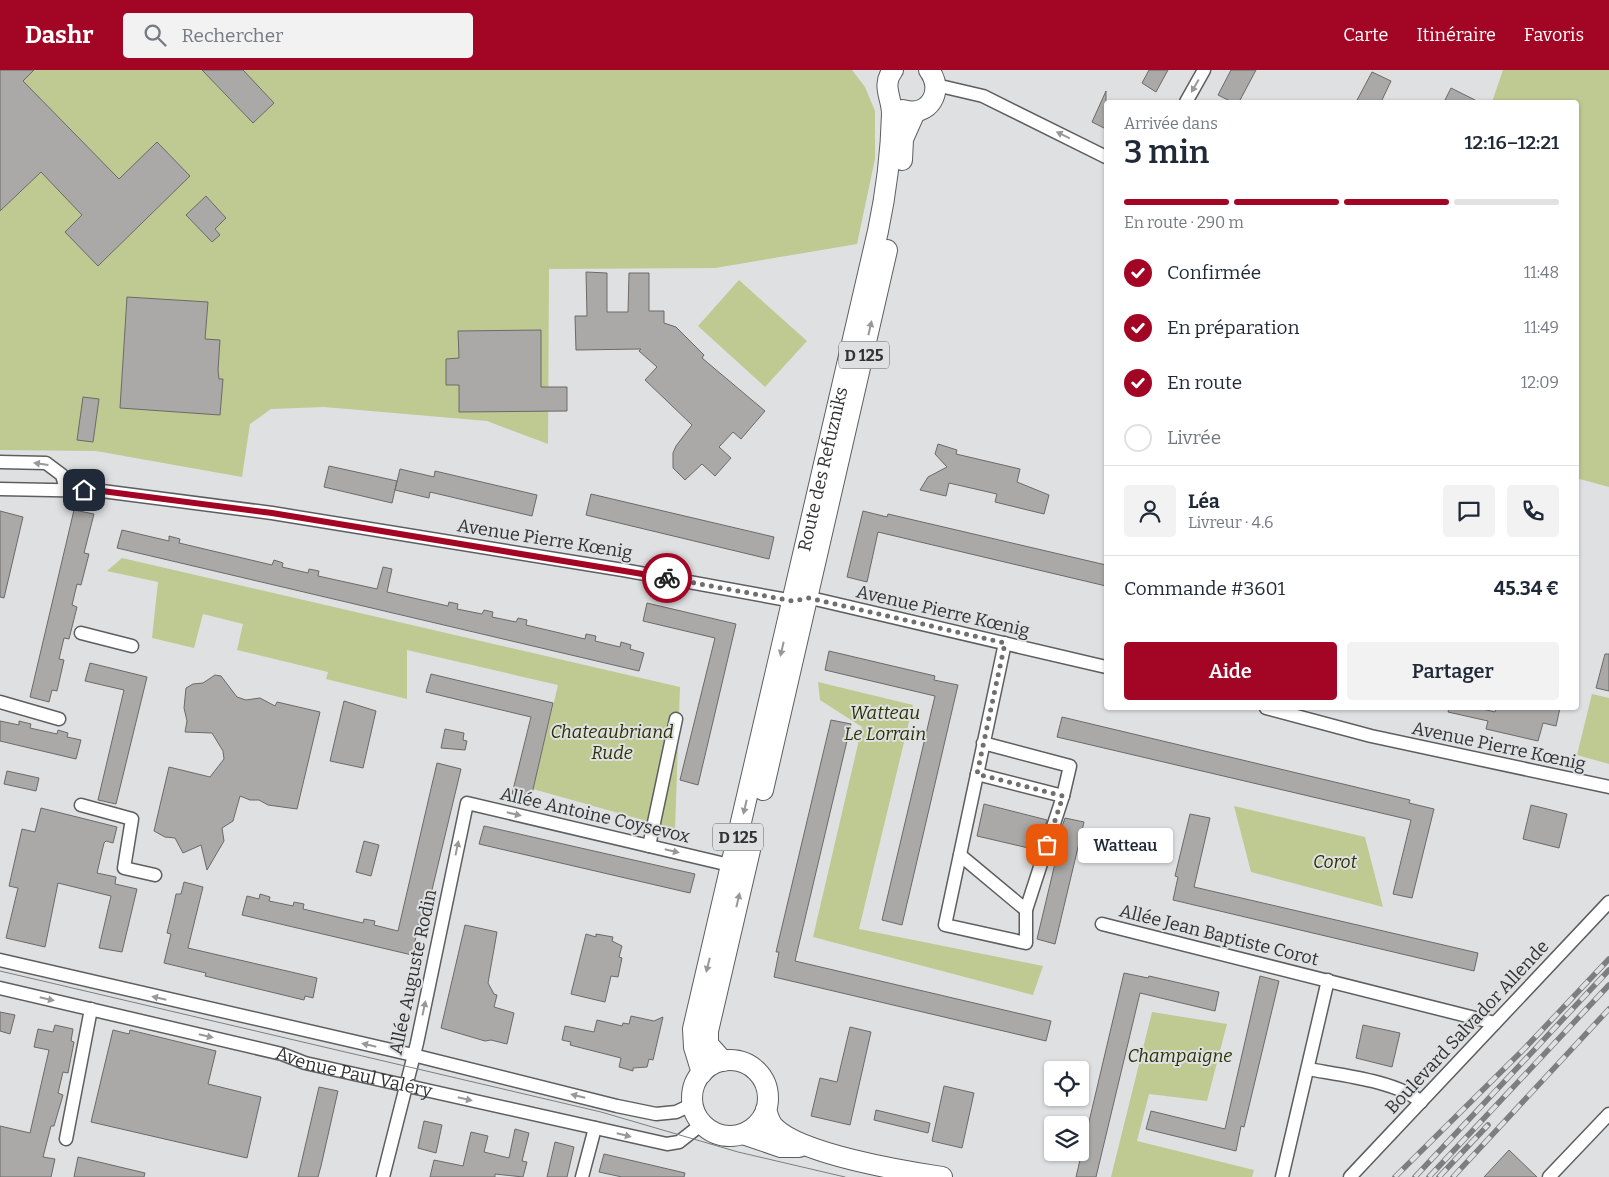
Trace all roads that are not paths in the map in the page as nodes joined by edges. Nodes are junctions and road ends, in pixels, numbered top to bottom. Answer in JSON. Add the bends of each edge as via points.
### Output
{"nodes":[{"id":1,"x":1204,"y":70,"type":"edge"},
{"id":2,"x":892,"y":71,"type":"edge"},
{"id":3,"x":933,"y":77,"type":"edge"},
{"id":4,"x":889,"y":100,"type":"junction"},
{"id":5,"x":1187,"y":100,"type":"edge"},
{"id":6,"x":915,"y":112,"type":"junction"},
{"id":7,"x":1104,"y":156,"type":"edge"},
{"id":8,"x":0,"y":462,"type":"edge"},
{"id":9,"x":0,"y":489,"type":"edge"},
{"id":10,"x":66,"y":490,"type":"junction"},
{"id":11,"x":801,"y":600,"type":"junction"},
{"id":12,"x":82,"y":633,"type":"dead end"},
{"id":13,"x":1005,"y":643,"type":"junction"},
{"id":14,"x":132,"y":646,"type":"dead end"},
{"id":15,"x":1104,"y":667,"type":"edge"},
{"id":16,"x":0,"y":702,"type":"edge"},
{"id":17,"x":1274,"y":710,"type":"edge"},
{"id":18,"x":59,"y":718,"type":"dead end"},
{"id":19,"x":676,"y":720,"type":"dead end"},
{"id":20,"x":983,"y":743,"type":"junction"},
{"id":21,"x":977,"y":774,"type":"junction"},
{"id":22,"x":1609,"y":787,"type":"edge"},
{"id":23,"x":1063,"y":796,"type":"junction"},
{"id":24,"x":467,"y":803,"type":"joint"},
{"id":25,"x":81,"y":805,"type":"dead end"},
{"id":26,"x":649,"y":846,"type":"junction"},
{"id":27,"x":960,"y":855,"type":"junction"},
{"id":28,"x":738,"y":867,"type":"junction"},
{"id":29,"x":155,"y":875,"type":"dead end"},
{"id":30,"x":1609,"y":902,"type":"edge"},
{"id":31,"x":1026,"y":910,"type":"junction"},
{"id":32,"x":1102,"y":924,"type":"dead end"},
{"id":33,"x":0,"y":960,"type":"edge"},
{"id":34,"x":1328,"y":980,"type":"junction"},
{"id":35,"x":0,"y":988,"type":"edge"},
{"id":36,"x":91,"y":1009,"type":"junction"},
{"id":37,"x":1495,"y":1023,"type":"junction"},
{"id":38,"x":413,"y":1055,"type":"junction"},
{"id":39,"x":724,"y":1061,"type":"junction"},
{"id":40,"x":1308,"y":1069,"type":"junction"},
{"id":41,"x":702,"y":1073,"type":"junction"},
{"id":42,"x":406,"y":1086,"type":"junction"},
{"id":43,"x":1420,"y":1102,"type":"junction"},
{"id":44,"x":692,"y":1104,"type":"junction"},
{"id":45,"x":766,"y":1110,"type":"junction"},
{"id":46,"x":1609,"y":1114,"type":"edge"},
{"id":47,"x":702,"y":1124,"type":"junction"},
{"id":48,"x":595,"y":1128,"type":"junction"},
{"id":49,"x":743,"y":1134,"type":"junction"},
{"id":50,"x":66,"y":1139,"type":"dead end"},
{"id":51,"x":806,"y":1147,"type":"junction"},
{"id":52,"x":916,"y":1174,"type":"edge"},
{"id":53,"x":383,"y":1177,"type":"edge"},
{"id":54,"x":582,"y":1177,"type":"edge"},
{"id":55,"x":942,"y":1177,"type":"edge"},
{"id":56,"x":1282,"y":1177,"type":"edge"},
{"id":57,"x":1350,"y":1177,"type":"edge"},
{"id":58,"x":1549,"y":1177,"type":"edge"}],
"edges":[{"from":1,"to":5,"type":"street","one_way":true},
{"from":2,"to":4,"type":"main road","name":"Route des Refuzniks","via":[[886,86]]},
{"from":3,"to":6,"type":"main road","via":[[933,100]]},
{"from":7,"to":3,"type":"street","one_way":true,"via":[[983,96]]},
{"from":4,"to":6,"type":"main road","via":[[898,108]]},
{"from":4,"to":11,"type":"main road","name":"Route des Refuzniks","via":[[891,123],[884,202]]},
{"from":11,"to":6,"type":"main road","name":"Route des Refuzniks","number":"D 125","one_way":true,"via":[[896,207],[903,138]]},
{"from":10,"to":8,"type":"street","one_way":true,"via":[[62,474],[46,463]]},
{"from":9,"to":10,"type":"street","name":"Avenue Pierre Kœnig"},
{"from":10,"to":11,"type":"street","name":"Avenue Pierre Kœnig","via":[[102,491],[272,513]]},
{"from":11,"to":13,"type":"street","name":"Avenue Pierre Kœnig"},
{"from":11,"to":28,"type":"main road","number":"D 125"},
{"from":12,"to":14,"type":"street"},
{"from":13,"to":15,"type":"street","name":"Avenue Pierre Kœnig"},
{"from":13,"to":20,"type":"street"},
{"from":16,"to":18,"type":"street"},
{"from":17,"to":22,"type":"street","name":"Avenue Pierre Kœnig","via":[[1371,736]]},
{"from":19,"to":26,"type":"street"},
{"from":20,"to":21,"type":"street"},
{"from":20,"to":23,"type":"street","via":[[1070,766]]},
{"from":21,"to":23,"type":"street"},
{"from":21,"to":27,"type":"street"},
{"from":23,"to":31,"type":"street"},
{"from":24,"to":26,"type":"street","name":"Allée Antoine Coysevox","one_way":true},
{"from":38,"to":24,"type":"street","name":"Allée Auguste Rodin","one_way":true},
{"from":25,"to":29,"type":"street","via":[[132,819],[124,868]]},
{"from":26,"to":28,"type":"street","name":"Allée Antoine Coysevox","one_way":true},
{"from":27,"to":31,"type":"street"},
{"from":27,"to":31,"type":"street","via":[[945,925],[1026,943]]},
{"from":39,"to":28,"type":"main road","number":"D 125","one_way":true,"via":[[708,1044],[708,1031]]},
{"from":28,"to":41,"type":"main road","number":"D 125","one_way":true,"via":[[693,1029],[694,1047]]},
{"from":30,"to":37,"type":"street","name":"Boulevard Salvador Allende"},
{"from":32,"to":34,"type":"street","name":"Allée Jean Baptiste Corot"},
{"from":38,"to":33,"type":"street","name":"Avenue Paul Valéry","one_way":true},
{"from":34,"to":37,"type":"street","name":"Allée Jean Baptiste Corot"},
{"from":34,"to":40,"type":"street"},
{"from":35,"to":36,"type":"street","name":"Avenue Paul Valéry","one_way":true},
{"from":36,"to":42,"type":"street","name":"Avenue Paul Valéry","one_way":true},
{"from":36,"to":50,"type":"street"},
{"from":37,"to":43,"type":"street","name":"Boulevard Salvador Allende"},
{"from":38,"to":42,"type":"street","name":"Allée Auguste Rodin"},
{"from":44,"to":38,"type":"street","name":"Avenue Paul Valéry","one_way":true,"via":[[676,1112],[656,1114]]},
{"from":39,"to":41,"type":"main road","via":[[715,1063]]},
{"from":39,"to":45,"type":"main road","via":[[742,1063],[761,1076],[766,1087]]},
{"from":40,"to":43,"type":"street","via":[[1412,1094]]},
{"from":40,"to":56,"type":"street"},
{"from":41,"to":44,"type":"main road","via":[[694,1087]]},
{"from":42,"to":48,"type":"street","name":"Avenue Paul Valéry","one_way":true},
{"from":42,"to":53,"type":"street","name":"Allée Auguste Rodin"},
{"from":43,"to":57,"type":"street","name":"Boulevard Salvador Allende"},
{"from":44,"to":47,"type":"main road"},
{"from":45,"to":49,"type":"main road","via":[[761,1121]]},
{"from":45,"to":51,"type":"main road","via":[[774,1127]]},
{"from":46,"to":58,"type":"street"},
{"from":48,"to":47,"type":"street","name":"Avenue Paul Valéry","one_way":true,"via":[[667,1144],[679,1142]]},
{"from":47,"to":49,"type":"main road","via":[[721,1135]]},
{"from":48,"to":54,"type":"street"},
{"from":49,"to":51,"type":"main road","via":[[781,1147]]},
{"from":51,"to":52,"type":"main road"},
{"from":52,"to":55,"type":"main road"}]}
